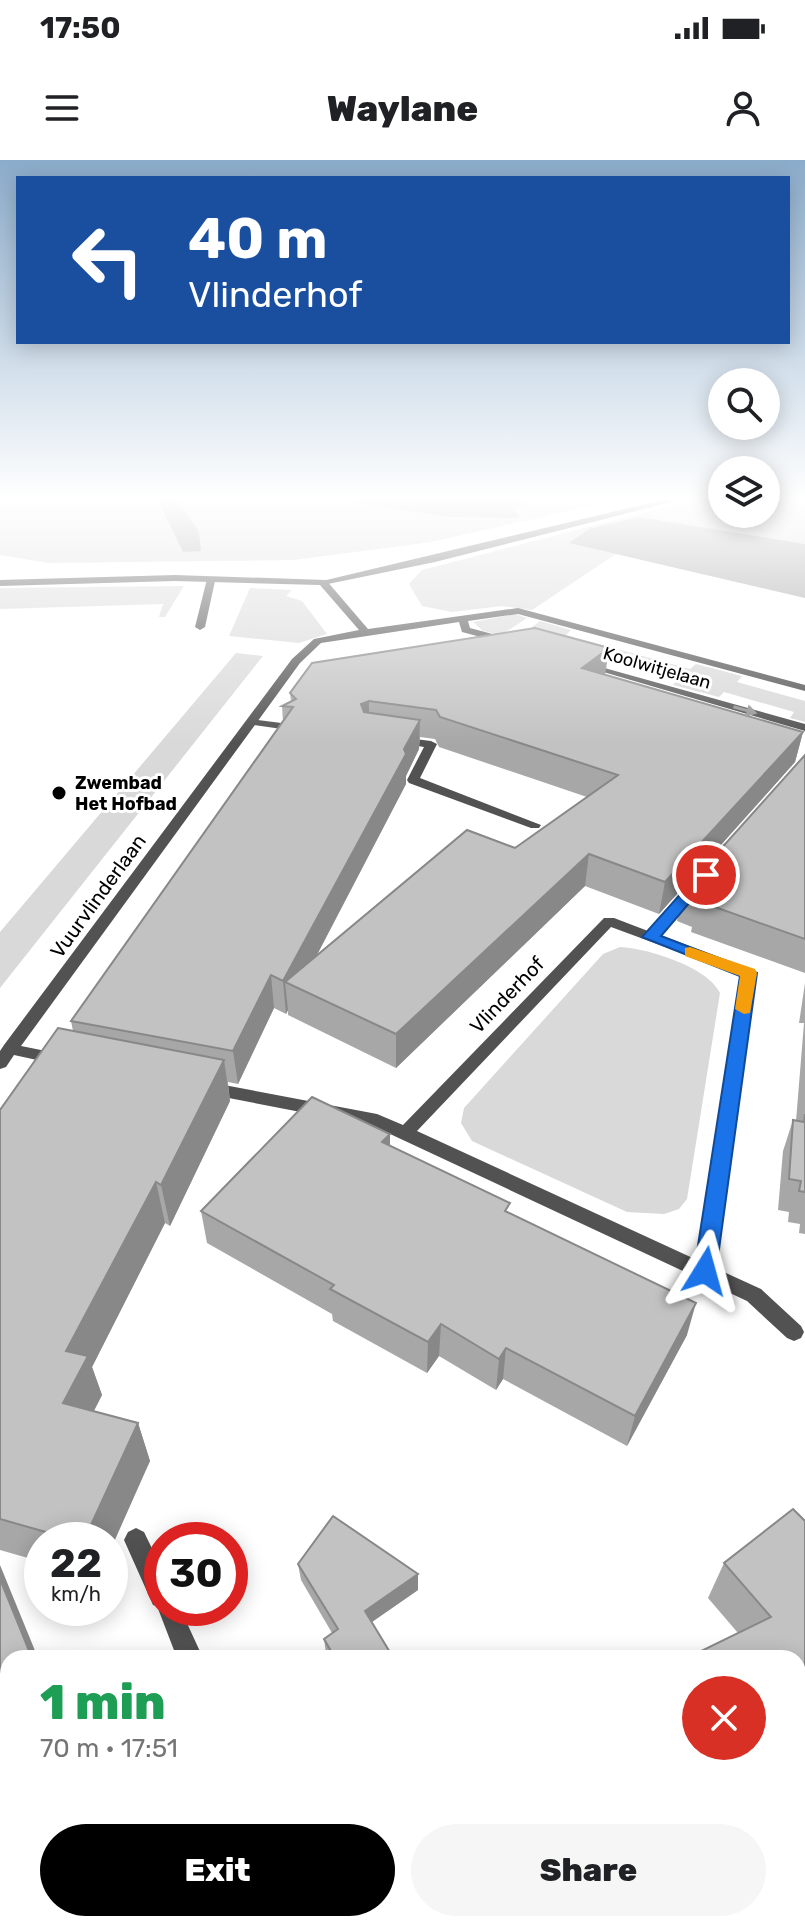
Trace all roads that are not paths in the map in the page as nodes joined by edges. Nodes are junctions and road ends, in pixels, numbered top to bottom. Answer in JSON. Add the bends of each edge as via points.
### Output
{"nodes":[{"id":1,"x":128,"y":579,"type":"edge"},
{"id":2,"x":183,"y":579,"type":"edge"},
{"id":3,"x":339,"y":579,"type":"edge"},
{"id":4,"x":0,"y":580,"type":"edge"},
{"id":5,"x":210,"y":581,"type":"junction"},
{"id":6,"x":323,"y":582,"type":"junction"},
{"id":7,"x":463,"y":619,"type":"junction"},
{"id":8,"x":200,"y":627,"type":"dead end"},
{"id":9,"x":366,"y":632,"type":"junction"},
{"id":10,"x":516,"y":644,"type":"edge"},
{"id":11,"x":575,"y":661,"type":"edge"},
{"id":12,"x":805,"y":688,"type":"edge"},
{"id":13,"x":251,"y":722,"type":"junction"},
{"id":14,"x":289,"y":727,"type":"edge"},
{"id":15,"x":805,"y":728,"type":"edge"},
{"id":16,"x":384,"y":738,"type":"edge"},
{"id":17,"x":535,"y":825,"type":"dead end"},
{"id":18,"x":703,"y":878,"type":"edge"},
{"id":19,"x":650,"y":937,"type":"junction"},
{"id":20,"x":5,"y":1056,"type":"edge"},
{"id":21,"x":84,"y":1064,"type":"edge"},
{"id":22,"x":188,"y":1084,"type":"edge"},
{"id":23,"x":406,"y":1132,"type":"junction"},
{"id":24,"x":705,"y":1271,"type":"junction"},
{"id":25,"x":794,"y":1332,"type":"dead end"},
{"id":26,"x":136,"y":1540,"type":"dead end"},
{"id":27,"x":144,"y":1557,"type":"edge"},
{"id":28,"x":176,"y":1626,"type":"edge"},
{"id":29,"x":186,"y":1650,"type":"edge"}],
"edges":[{"from":1,"to":4,"type":"street"},
{"from":2,"to":5,"type":"street"},
{"from":3,"to":6,"type":"street"},
{"from":5,"to":6,"type":"street"},
{"from":5,"to":8,"type":"street"},
{"from":6,"to":9,"type":"street"},
{"from":7,"to":9,"type":"street","name":"Koolwitjelaan"},
{"from":7,"to":10,"type":"street","via":[[465,630]]},
{"from":7,"to":12,"type":"street","name":"Koolwitjelaan","via":[[518,611]]},
{"from":9,"to":13,"type":"street","name":"Vuurvlinderlaan","via":[[318,641],[296,661]]},
{"from":11,"to":15,"type":"street","name":"Koolwitjelaan","one_way":true},
{"from":13,"to":14,"type":"street"},
{"from":13,"to":20,"type":"street","name":"Vuurvlinderlaan"},
{"from":16,"to":17,"type":"street","via":[[431,744],[413,780]]},
{"from":18,"to":19,"type":"street"},
{"from":19,"to":23,"type":"street","name":"Vlinderhof","via":[[609,921]]},
{"from":19,"to":24,"type":"street","name":"Vlinderhof","via":[[749,973]]},
{"from":20,"to":21,"type":"street"},
{"from":22,"to":23,"type":"street","via":[[377,1120]]},
{"from":23,"to":24,"type":"street"},
{"from":24,"to":25,"type":"street","via":[[754,1295]]},
{"from":26,"to":27,"type":"street"},
{"from":28,"to":29,"type":"street"}]}
